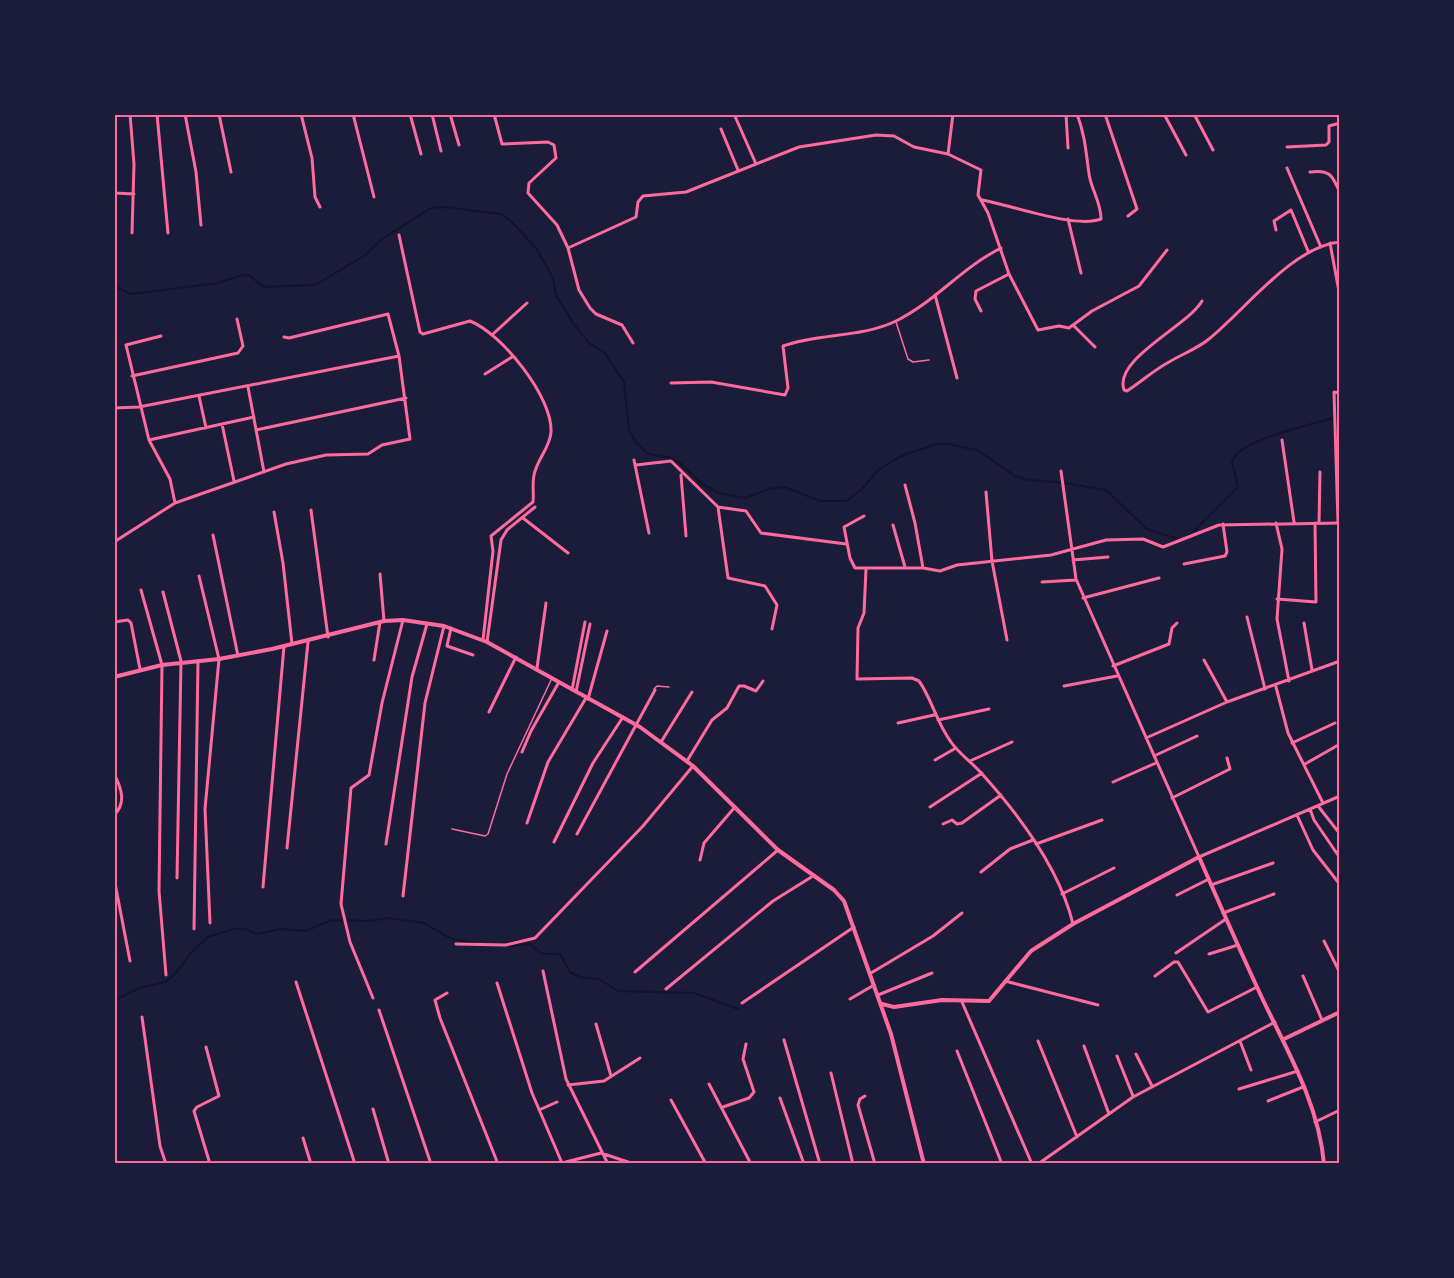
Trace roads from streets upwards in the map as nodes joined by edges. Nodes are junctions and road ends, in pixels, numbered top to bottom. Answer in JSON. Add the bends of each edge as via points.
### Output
{"nodes":[{"id":1,"x":130,"y":114,"type":"edge"},
{"id":2,"x":157,"y":114,"type":"edge"},
{"id":3,"x":185,"y":114,"type":"edge"},
{"id":4,"x":219,"y":114,"type":"edge"},
{"id":5,"x":301,"y":114,"type":"edge"},
{"id":6,"x":353,"y":114,"type":"edge"},
{"id":7,"x":410,"y":114,"type":"edge"},
{"id":8,"x":432,"y":114,"type":"edge"},
{"id":9,"x":450,"y":114,"type":"edge"},
{"id":10,"x":494,"y":114,"type":"edge"},
{"id":11,"x":734,"y":114,"type":"edge"},
{"id":12,"x":953,"y":114,"type":"edge"},
{"id":13,"x":1052,"y":114,"type":"edge"},
{"id":14,"x":1062,"y":114,"type":"edge"},
{"id":15,"x":1077,"y":114,"type":"edge"},
{"id":16,"x":1105,"y":114,"type":"edge"},
{"id":17,"x":1164,"y":114,"type":"edge"},
{"id":18,"x":1194,"y":114,"type":"edge"},
{"id":19,"x":1340,"y":123,"type":"edge"},
{"id":20,"x":722,"y":129,"type":"dead end"},
{"id":21,"x":459,"y":145,"type":"dead end"},
{"id":22,"x":1287,"y":147,"type":"dead end"},
{"id":23,"x":1068,"y":148,"type":"dead end"},
{"id":24,"x":1213,"y":150,"type":"dead end"},
{"id":25,"x":441,"y":151,"type":"dead end"},
{"id":26,"x":421,"y":154,"type":"dead end"},
{"id":27,"x":948,"y":154,"type":"junction"},
{"id":28,"x":1186,"y":155,"type":"dead end"},
{"id":29,"x":756,"y":164,"type":"junction"},
{"id":30,"x":1287,"y":168,"type":"dead end"},
{"id":31,"x":738,"y":170,"type":"junction"},
{"id":32,"x":231,"y":172,"type":"dead end"},
{"id":33,"x":1310,"y":172,"type":"dead end"},
{"id":34,"x":114,"y":193,"type":"edge"},
{"id":35,"x":1340,"y":193,"type":"edge"},
{"id":36,"x":134,"y":194,"type":"junction"},
{"id":37,"x":374,"y":197,"type":"dead end"},
{"id":38,"x":982,"y":200,"type":"junction"},
{"id":39,"x":320,"y":207,"type":"dead end"},
{"id":40,"x":1128,"y":216,"type":"dead end"},
{"id":41,"x":1068,"y":219,"type":"junction"},
{"id":42,"x":201,"y":225,"type":"dead end"},
{"id":43,"x":1276,"y":230,"type":"dead end"},
{"id":44,"x":132,"y":232,"type":"dead end"},
{"id":45,"x":168,"y":233,"type":"dead end"},
{"id":46,"x":399,"y":235,"type":"dead end"},
{"id":47,"x":1340,"y":242,"type":"edge"},
{"id":48,"x":1330,"y":243,"type":"junction"},
{"id":49,"x":1320,"y":245,"type":"junction"},
{"id":50,"x":568,"y":248,"type":"junction"},
{"id":51,"x":1001,"y":248,"type":"junction"},
{"id":52,"x":1167,"y":250,"type":"dead end"},
{"id":53,"x":1308,"y":251,"type":"junction"},
{"id":54,"x":1081,"y":273,"type":"dead end"},
{"id":55,"x":1009,"y":274,"type":"junction"},
{"id":56,"x":935,"y":295,"type":"junction"},
{"id":57,"x":1340,"y":297,"type":"edge"},
{"id":58,"x":1202,"y":301,"type":"dead end"},
{"id":59,"x":527,"y":303,"type":"dead end"},
{"id":60,"x":981,"y":311,"type":"dead end"},
{"id":61,"x":237,"y":319,"type":"dead end"},
{"id":62,"x":1074,"y":326,"type":"junction"},
{"id":63,"x":493,"y":334,"type":"junction"},
{"id":64,"x":161,"y":336,"type":"dead end"},
{"id":65,"x":284,"y":337,"type":"dead end"},
{"id":66,"x":633,"y":344,"type":"dead end"},
{"id":67,"x":1095,"y":347,"type":"dead end"},
{"id":68,"x":399,"y":356,"type":"junction"},
{"id":69,"x":512,"y":357,"type":"junction"},
{"id":70,"x":485,"y":374,"type":"dead end"},
{"id":71,"x":132,"y":376,"type":"junction"},
{"id":72,"x":957,"y":378,"type":"dead end"},
{"id":73,"x":671,"y":383,"type":"dead end"},
{"id":74,"x":248,"y":387,"type":"junction"},
{"id":75,"x":1340,"y":393,"type":"edge"},
{"id":76,"x":200,"y":396,"type":"junction"},
{"id":77,"x":406,"y":398,"type":"junction"},
{"id":78,"x":139,"y":407,"type":"junction"},
{"id":79,"x":114,"y":408,"type":"edge"},
{"id":80,"x":254,"y":417,"type":"junction"},
{"id":81,"x":222,"y":424,"type":"junction"},
{"id":82,"x":206,"y":428,"type":"junction"},
{"id":83,"x":256,"y":430,"type":"junction"},
{"id":84,"x":1282,"y":440,"type":"dead end"},
{"id":85,"x":149,"y":441,"type":"junction"},
{"id":86,"x":1060,"y":471,"type":"dead end"},
{"id":87,"x":264,"y":472,"type":"junction"},
{"id":88,"x":1320,"y":472,"type":"dead end"},
{"id":89,"x":681,"y":473,"type":"junction"},
{"id":90,"x":234,"y":481,"type":"junction"},
{"id":91,"x":905,"y":485,"type":"dead end"},
{"id":92,"x":986,"y":492,"type":"dead end"},
{"id":93,"x":175,"y":503,"type":"junction"},
{"id":94,"x":535,"y":507,"type":"dead end"},
{"id":95,"x":718,"y":507,"type":"junction"},
{"id":96,"x":310,"y":510,"type":"dead end"},
{"id":97,"x":274,"y":512,"type":"dead end"},
{"id":98,"x":864,"y":516,"type":"dead end"},
{"id":99,"x":523,"y":518,"type":"junction"},
{"id":100,"x":1294,"y":522,"type":"junction"},
{"id":101,"x":1276,"y":523,"type":"junction"},
{"id":102,"x":1317,"y":523,"type":"junction"},
{"id":103,"x":1339,"y":523,"type":"edge"},
{"id":104,"x":1224,"y":524,"type":"junction"},
{"id":105,"x":893,"y":525,"type":"dead end"},
{"id":106,"x":649,"y":534,"type":"dead end"},
{"id":107,"x":213,"y":535,"type":"dead end"},
{"id":108,"x":686,"y":536,"type":"dead end"},
{"id":109,"x":114,"y":542,"type":"edge"},
{"id":110,"x":847,"y":544,"type":"junction"},
{"id":111,"x":1072,"y":551,"type":"junction"},
{"id":112,"x":568,"y":553,"type":"dead end"},
{"id":113,"x":1108,"y":557,"type":"dead end"},
{"id":114,"x":1073,"y":560,"type":"junction"},
{"id":115,"x":992,"y":561,"type":"junction"},
{"id":116,"x":1184,"y":564,"type":"dead end"},
{"id":117,"x":905,"y":567,"type":"junction"},
{"id":118,"x":923,"y":568,"type":"junction"},
{"id":119,"x":866,"y":569,"type":"junction"},
{"id":120,"x":380,"y":574,"type":"dead end"},
{"id":121,"x":200,"y":576,"type":"dead end"},
{"id":122,"x":1159,"y":578,"type":"dead end"},
{"id":123,"x":1076,"y":579,"type":"junction"},
{"id":124,"x":1042,"y":582,"type":"dead end"},
{"id":125,"x":141,"y":590,"type":"dead end"},
{"id":126,"x":163,"y":592,"type":"dead end"},
{"id":127,"x":1083,"y":598,"type":"junction"},
{"id":128,"x":1277,"y":599,"type":"junction"},
{"id":129,"x":546,"y":603,"type":"dead end"},
{"id":130,"x":1247,"y":617,"type":"dead end"},
{"id":131,"x":403,"y":620,"type":"junction"},
{"id":132,"x":114,"y":622,"type":"edge"},
{"id":133,"x":382,"y":622,"type":"junction"},
{"id":134,"x":428,"y":622,"type":"junction"},
{"id":135,"x":585,"y":622,"type":"dead end"},
{"id":136,"x":1177,"y":623,"type":"dead end"},
{"id":137,"x":1304,"y":623,"type":"dead end"},
{"id":138,"x":590,"y":624,"type":"dead end"},
{"id":139,"x":444,"y":626,"type":"junction"},
{"id":140,"x":451,"y":628,"type":"junction"},
{"id":141,"x":771,"y":629,"type":"dead end"},
{"id":142,"x":607,"y":631,"type":"dead end"},
{"id":143,"x":328,"y":637,"type":"junction"},
{"id":144,"x":1007,"y":640,"type":"dead end"},
{"id":145,"x":485,"y":641,"type":"junction"},
{"id":146,"x":308,"y":642,"type":"junction"},
{"id":147,"x":292,"y":645,"type":"junction"},
{"id":148,"x":285,"y":646,"type":"junction"},
{"id":149,"x":473,"y":655,"type":"dead end"},
{"id":150,"x":238,"y":656,"type":"junction"},
{"id":151,"x":516,"y":657,"type":"junction"},
{"id":152,"x":219,"y":659,"type":"junction"},
{"id":153,"x":198,"y":660,"type":"junction"},
{"id":154,"x":374,"y":660,"type":"dead end"},
{"id":155,"x":1204,"y":660,"type":"dead end"},
{"id":156,"x":181,"y":662,"type":"junction"},
{"id":157,"x":1340,"y":662,"type":"edge"},
{"id":158,"x":162,"y":665,"type":"junction"},
{"id":159,"x":1113,"y":666,"type":"junction"},
{"id":160,"x":537,"y":668,"type":"junction"},
{"id":161,"x":140,"y":669,"type":"junction"},
{"id":162,"x":1312,"y":670,"type":"junction"},
{"id":163,"x":1117,"y":676,"type":"junction"},
{"id":164,"x":114,"y":677,"type":"edge"},
{"id":165,"x":763,"y":681,"type":"dead end"},
{"id":166,"x":1289,"y":681,"type":"junction"},
{"id":167,"x":559,"y":682,"type":"junction"},
{"id":168,"x":1064,"y":686,"type":"dead end"},
{"id":169,"x":1275,"y":687,"type":"junction"},
{"id":170,"x":1264,"y":689,"type":"junction"},
{"id":171,"x":655,"y":690,"type":"dead end"},
{"id":172,"x":574,"y":691,"type":"junction"},
{"id":173,"x":692,"y":692,"type":"dead end"},
{"id":174,"x":587,"y":699,"type":"junction"},
{"id":175,"x":1227,"y":702,"type":"junction"},
{"id":176,"x":989,"y":709,"type":"dead end"},
{"id":177,"x":489,"y":712,"type":"dead end"},
{"id":178,"x":934,"y":715,"type":"junction"},
{"id":179,"x":623,"y":717,"type":"junction"},
{"id":180,"x":937,"y":721,"type":"junction"},
{"id":181,"x":898,"y":723,"type":"dead end"},
{"id":182,"x":1335,"y":723,"type":"dead end"},
{"id":183,"x":637,"y":725,"type":"junction"},
{"id":184,"x":1197,"y":736,"type":"dead end"},
{"id":185,"x":1146,"y":738,"type":"junction"},
{"id":186,"x":661,"y":742,"type":"junction"},
{"id":187,"x":1012,"y":742,"type":"dead end"},
{"id":188,"x":1292,"y":743,"type":"junction"},
{"id":189,"x":1340,"y":744,"type":"edge"},
{"id":190,"x":956,"y":748,"type":"junction"},
{"id":191,"x":522,"y":752,"type":"dead end"},
{"id":192,"x":1154,"y":756,"type":"junction"},
{"id":193,"x":1227,"y":758,"type":"dead end"},
{"id":194,"x":935,"y":760,"type":"dead end"},
{"id":195,"x":687,"y":761,"type":"junction"},
{"id":196,"x":970,"y":761,"type":"junction"},
{"id":197,"x":1156,"y":763,"type":"junction"},
{"id":198,"x":1305,"y":764,"type":"junction"},
{"id":199,"x":693,"y":766,"type":"junction"},
{"id":200,"x":982,"y":773,"type":"junction"},
{"id":201,"x":114,"y":774,"type":"edge"},
{"id":202,"x":1113,"y":782,"type":"dead end"},
{"id":203,"x":1001,"y":795,"type":"junction"},
{"id":204,"x":1340,"y":796,"type":"edge"},
{"id":205,"x":1172,"y":798,"type":"junction"},
{"id":206,"x":1323,"y":803,"type":"junction"},
{"id":207,"x":1318,"y":806,"type":"junction"},
{"id":208,"x":735,"y":807,"type":"junction"},
{"id":209,"x":930,"y":807,"type":"dead end"},
{"id":210,"x":1310,"y":809,"type":"junction"},
{"id":211,"x":114,"y":815,"type":"edge"},
{"id":212,"x":1297,"y":815,"type":"junction"},
{"id":213,"x":1102,"y":820,"type":"dead end"},
{"id":214,"x":527,"y":823,"type":"dead end"},
{"id":215,"x":943,"y":824,"type":"dead end"},
{"id":216,"x":576,"y":834,"type":"dead end"},
{"id":217,"x":1340,"y":834,"type":"edge"},
{"id":218,"x":1034,"y":840,"type":"junction"},
{"id":219,"x":554,"y":842,"type":"dead end"},
{"id":220,"x":386,"y":844,"type":"dead end"},
{"id":221,"x":1036,"y":844,"type":"junction"},
{"id":222,"x":287,"y":848,"type":"dead end"},
{"id":223,"x":778,"y":850,"type":"junction"},
{"id":224,"x":1199,"y":857,"type":"junction"},
{"id":225,"x":1340,"y":858,"type":"edge"},
{"id":226,"x":700,"y":860,"type":"dead end"},
{"id":227,"x":1273,"y":862,"type":"dead end"},
{"id":228,"x":1114,"y":868,"type":"dead end"},
{"id":229,"x":981,"y":872,"type":"dead end"},
{"id":230,"x":813,"y":876,"type":"junction"},
{"id":231,"x":114,"y":878,"type":"edge"},
{"id":232,"x":177,"y":878,"type":"dead end"},
{"id":233,"x":1209,"y":879,"type":"junction"},
{"id":234,"x":1338,"y":882,"type":"dead end"},
{"id":235,"x":1212,"y":885,"type":"junction"},
{"id":236,"x":263,"y":887,"type":"dead end"},
{"id":237,"x":1062,"y":894,"type":"junction"},
{"id":238,"x":1275,"y":894,"type":"dead end"},
{"id":239,"x":1178,"y":895,"type":"dead end"},
{"id":240,"x":403,"y":896,"type":"dead end"},
{"id":241,"x":962,"y":913,"type":"dead end"},
{"id":242,"x":1223,"y":914,"type":"junction"},
{"id":243,"x":1226,"y":919,"type":"junction"},
{"id":244,"x":210,"y":923,"type":"dead end"},
{"id":245,"x":1073,"y":924,"type":"junction"},
{"id":246,"x":854,"y":927,"type":"junction"},
{"id":247,"x":194,"y":929,"type":"dead end"},
{"id":248,"x":1324,"y":941,"type":"dead end"},
{"id":249,"x":456,"y":944,"type":"dead end"},
{"id":250,"x":1238,"y":945,"type":"junction"},
{"id":251,"x":1176,"y":953,"type":"dead end"},
{"id":252,"x":1209,"y":954,"type":"dead end"},
{"id":253,"x":130,"y":961,"type":"dead end"},
{"id":254,"x":543,"y":971,"type":"dead end"},
{"id":255,"x":635,"y":972,"type":"dead end"},
{"id":256,"x":871,"y":973,"type":"junction"},
{"id":257,"x":932,"y":973,"type":"dead end"},
{"id":258,"x":1340,"y":973,"type":"edge"},
{"id":259,"x":166,"y":975,"type":"dead end"},
{"id":260,"x":1155,"y":976,"type":"dead end"},
{"id":261,"x":1303,"y":976,"type":"dead end"},
{"id":262,"x":1005,"y":981,"type":"junction"},
{"id":263,"x":296,"y":982,"type":"dead end"},
{"id":264,"x":497,"y":982,"type":"dead end"},
{"id":265,"x":875,"y":984,"type":"junction"},
{"id":266,"x":1257,"y":987,"type":"junction"},
{"id":267,"x":666,"y":989,"type":"dead end"},
{"id":268,"x":447,"y":993,"type":"dead end"},
{"id":269,"x":878,"y":995,"type":"junction"},
{"id":270,"x":373,"y":998,"type":"dead end"},
{"id":271,"x":850,"y":999,"type":"dead end"},
{"id":272,"x":962,"y":1002,"type":"junction"},
{"id":273,"x":742,"y":1003,"type":"dead end"},
{"id":274,"x":882,"y":1004,"type":"junction"},
{"id":275,"x":1098,"y":1005,"type":"dead end"},
{"id":276,"x":379,"y":1010,"type":"dead end"},
{"id":277,"x":1340,"y":1012,"type":"edge"},
{"id":278,"x":142,"y":1017,"type":"dead end"},
{"id":279,"x":1322,"y":1020,"type":"junction"},
{"id":280,"x":1275,"y":1022,"type":"junction"},
{"id":281,"x":596,"y":1024,"type":"dead end"},
{"id":282,"x":1284,"y":1039,"type":"junction"},
{"id":283,"x":784,"y":1040,"type":"dead end"},
{"id":284,"x":1038,"y":1041,"type":"dead end"},
{"id":285,"x":1240,"y":1041,"type":"junction"},
{"id":286,"x":746,"y":1044,"type":"dead end"},
{"id":287,"x":1084,"y":1046,"type":"dead end"},
{"id":288,"x":206,"y":1047,"type":"dead end"},
{"id":289,"x":957,"y":1051,"type":"dead end"},
{"id":290,"x":1136,"y":1054,"type":"dead end"},
{"id":291,"x":1117,"y":1056,"type":"dead end"},
{"id":292,"x":640,"y":1058,"type":"dead end"},
{"id":293,"x":1251,"y":1070,"type":"dead end"},
{"id":294,"x":1298,"y":1071,"type":"junction"},
{"id":295,"x":831,"y":1073,"type":"dead end"},
{"id":296,"x":611,"y":1076,"type":"junction"},
{"id":297,"x":709,"y":1084,"type":"dead end"},
{"id":298,"x":568,"y":1085,"type":"junction"},
{"id":299,"x":1152,"y":1086,"type":"junction"},
{"id":300,"x":1303,"y":1087,"type":"junction"},
{"id":301,"x":1239,"y":1089,"type":"dead end"},
{"id":302,"x":865,"y":1096,"type":"dead end"},
{"id":303,"x":1134,"y":1097,"type":"junction"},
{"id":304,"x":780,"y":1098,"type":"dead end"},
{"id":305,"x":671,"y":1100,"type":"dead end"},
{"id":306,"x":1268,"y":1101,"type":"dead end"},
{"id":307,"x":557,"y":1102,"type":"dead end"},
{"id":308,"x":723,"y":1107,"type":"junction"},
{"id":309,"x":373,"y":1109,"type":"dead end"},
{"id":310,"x":539,"y":1110,"type":"junction"},
{"id":311,"x":1340,"y":1110,"type":"edge"},
{"id":312,"x":1109,"y":1114,"type":"junction"},
{"id":313,"x":1315,"y":1122,"type":"junction"},
{"id":314,"x":1077,"y":1137,"type":"junction"},
{"id":315,"x":303,"y":1138,"type":"dead end"},
{"id":316,"x":601,"y":1153,"type":"junction"},
{"id":317,"x":114,"y":1156,"type":"edge"},
{"id":318,"x":573,"y":1162,"type":"edge"},
{"id":319,"x":117,"y":1164,"type":"edge"},
{"id":320,"x":166,"y":1164,"type":"edge"},
{"id":321,"x":210,"y":1164,"type":"edge"},
{"id":322,"x":311,"y":1164,"type":"edge"},
{"id":323,"x":355,"y":1164,"type":"edge"},
{"id":324,"x":389,"y":1164,"type":"edge"},
{"id":325,"x":431,"y":1164,"type":"edge"},
{"id":326,"x":498,"y":1164,"type":"edge"},
{"id":327,"x":560,"y":1164,"type":"edge"},
{"id":328,"x":608,"y":1164,"type":"edge"},
{"id":329,"x":634,"y":1164,"type":"edge"},
{"id":330,"x":706,"y":1164,"type":"edge"},
{"id":331,"x":751,"y":1164,"type":"edge"},
{"id":332,"x":804,"y":1164,"type":"edge"},
{"id":333,"x":820,"y":1164,"type":"edge"},
{"id":334,"x":854,"y":1164,"type":"edge"},
{"id":335,"x":875,"y":1164,"type":"edge"},
{"id":336,"x":924,"y":1164,"type":"edge"},
{"id":337,"x":1002,"y":1164,"type":"edge"},
{"id":338,"x":1032,"y":1164,"type":"edge"},
{"id":339,"x":1038,"y":1164,"type":"edge"},
{"id":340,"x":1324,"y":1164,"type":"edge"}],
"edges":[{"from":1,"to":36,"type":"street"},
{"from":2,"to":45,"type":"street"},
{"from":3,"to":42,"type":"street"},
{"from":4,"to":32,"type":"street"},
{"from":5,"to":39,"type":"street"},
{"from":6,"to":37,"type":"street"},
{"from":7,"to":26,"type":"street"},
{"from":8,"to":25,"type":"street"},
{"from":9,"to":21,"type":"street"},
{"from":10,"to":50,"type":"street","via":[[502,144],[554,145],[556,158],[530,183],[528,194],[554,220]]},
{"from":11,"to":29,"type":"street"},
{"from":12,"to":27,"type":"street"},
{"from":13,"to":14,"type":"street"},
{"from":14,"to":23,"type":"street"},
{"from":15,"to":41,"type":"street","via":[[1086,138],[1089,174],[1101,217],[1087,222]]},
{"from":16,"to":40,"type":"street","via":[[1137,206]]},
{"from":17,"to":28,"type":"street"},
{"from":18,"to":24,"type":"street"},
{"from":19,"to":22,"type":"street","via":[[1329,126],[1326,145]]},
{"from":20,"to":31,"type":"street"},
{"from":27,"to":29,"type":"street","via":[[923,150],[894,136],[876,135],[799,147]]},
{"from":27,"to":38,"type":"street","via":[[981,170],[978,192]]},
{"from":29,"to":31,"type":"street"},
{"from":30,"to":49,"type":"street"},
{"from":31,"to":50,"type":"street","via":[[686,192],[643,196],[638,201],[636,217]]},
{"from":33,"to":35,"type":"street","via":[[1330,172]]},
{"from":34,"to":36,"type":"street"},
{"from":36,"to":44,"type":"street"},
{"from":38,"to":41,"type":"street"},
{"from":38,"to":51,"type":"street"},
{"from":41,"to":54,"type":"street"},
{"from":43,"to":53,"type":"street","via":[[1274,221],[1291,210]]},
{"from":46,"to":63,"type":"street","via":[[420,332],[470,321]]},
{"from":47,"to":48,"type":"street"},
{"from":48,"to":49,"type":"street"},
{"from":48,"to":57,"type":"street"},
{"from":49,"to":53,"type":"street"},
{"from":50,"to":66,"type":"street","via":[[579,290],[590,308],[625,328]]},
{"from":51,"to":55,"type":"street"},
{"from":51,"to":56,"type":"street","via":[[964,269]]},
{"from":52,"to":62,"type":"street","via":[[1139,286],[1092,311]]},
{"from":53,"to":58,"type":"street","via":[[1207,341],[1124,390],[1124,376],[1138,356],[1189,318]]},
{"from":55,"to":60,"type":"street","via":[[976,291]]},
{"from":55,"to":62,"type":"street","via":[[1038,330]]},
{"from":56,"to":72,"type":"street"},
{"from":56,"to":73,"type":"street","via":[[896,321],[783,346],[788,392],[785,395],[711,382]]},
{"from":59,"to":63,"type":"street"},
{"from":61,"to":71,"type":"street","via":[[243,346],[238,353]]},
{"from":62,"to":67,"type":"street"},
{"from":63,"to":69,"type":"street"},
{"from":64,"to":71,"type":"street","via":[[126,345]]},
{"from":65,"to":68,"type":"street","via":[[388,314]]},
{"from":68,"to":74,"type":"street"},
{"from":68,"to":77,"type":"street"},
{"from":69,"to":70,"type":"street"},
{"from":69,"to":145,"type":"street","via":[[546,405],[551,433],[534,473],[533,502],[492,534]]},
{"from":71,"to":78,"type":"street"},
{"from":74,"to":76,"type":"street"},
{"from":74,"to":80,"type":"street"},
{"from":75,"to":103,"type":"street","via":[[1334,392]]},
{"from":76,"to":78,"type":"street"},
{"from":76,"to":82,"type":"street"},
{"from":77,"to":83,"type":"street"},
{"from":77,"to":87,"type":"street","via":[[410,439],[382,445],[368,454],[326,455]]},
{"from":78,"to":79,"type":"street"},
{"from":78,"to":85,"type":"street"},
{"from":80,"to":81,"type":"street"},
{"from":80,"to":83,"type":"street"},
{"from":81,"to":82,"type":"street"},
{"from":81,"to":90,"type":"street"},
{"from":82,"to":85,"type":"street"},
{"from":83,"to":87,"type":"street"},
{"from":84,"to":100,"type":"street"},
{"from":85,"to":93,"type":"street","via":[[170,479]]},
{"from":86,"to":111,"type":"street"},
{"from":87,"to":90,"type":"street"},
{"from":88,"to":102,"type":"street"},
{"from":89,"to":95,"type":"street"},
{"from":89,"to":106,"type":"street","via":[[666,460],[635,463]]},
{"from":89,"to":108,"type":"street"},
{"from":90,"to":93,"type":"street"},
{"from":91,"to":118,"type":"street"},
{"from":92,"to":115,"type":"street"},
{"from":93,"to":109,"type":"street"},
{"from":94,"to":99,"type":"street"},
{"from":95,"to":110,"type":"street","via":[[746,511],[761,533]]},
{"from":95,"to":141,"type":"street","via":[[728,578],[765,585],[777,605]]},
{"from":96,"to":143,"type":"street"},
{"from":97,"to":147,"type":"street"},
{"from":98,"to":110,"type":"street","via":[[844,526]]},
{"from":99,"to":112,"type":"street"},
{"from":99,"to":145,"type":"street","via":[[501,540]]},
{"from":100,"to":101,"type":"street"},
{"from":100,"to":102,"type":"street"},
{"from":101,"to":104,"type":"street"},
{"from":101,"to":128,"type":"street","via":[[1282,549]]},
{"from":102,"to":103,"type":"street"},
{"from":102,"to":128,"type":"street","via":[[1316,602]]},
{"from":104,"to":111,"type":"street","via":[[1171,545],[1157,546],[1143,539],[1106,540]]},
{"from":104,"to":116,"type":"street","via":[[1225,556]]},
{"from":105,"to":117,"type":"street"},
{"from":107,"to":150,"type":"street"},
{"from":110,"to":119,"type":"street","via":[[852,565]]},
{"from":111,"to":114,"type":"street"},
{"from":111,"to":115,"type":"street"},
{"from":113,"to":114,"type":"street"},
{"from":114,"to":123,"type":"street"},
{"from":115,"to":118,"type":"street","via":[[940,571]]},
{"from":115,"to":144,"type":"street"},
{"from":117,"to":118,"type":"street"},
{"from":117,"to":119,"type":"street"},
{"from":119,"to":178,"type":"street","via":[[864,613],[858,628],[857,679],[916,679]]},
{"from":120,"to":133,"type":"street"},
{"from":121,"to":152,"type":"street"},
{"from":122,"to":127,"type":"street"},
{"from":123,"to":124,"type":"street"},
{"from":123,"to":127,"type":"street"},
{"from":125,"to":158,"type":"street"},
{"from":126,"to":156,"type":"street"},
{"from":127,"to":159,"type":"street"},
{"from":128,"to":166,"type":"street"},
{"from":129,"to":160,"type":"street"},
{"from":130,"to":170,"type":"street"},
{"from":131,"to":133,"type":"street"},
{"from":131,"to":134,"type":"street"},
{"from":131,"to":270,"type":"street","via":[[369,775],[351,788],[341,904],[350,942]]},
{"from":132,"to":161,"type":"street","via":[[131,622]]},
{"from":133,"to":143,"type":"street"},
{"from":133,"to":154,"type":"street"},
{"from":134,"to":139,"type":"street"},
{"from":134,"to":220,"type":"street","via":[[412,677]]},
{"from":135,"to":172,"type":"street"},
{"from":136,"to":159,"type":"street","via":[[1169,644]]},
{"from":137,"to":162,"type":"street"},
{"from":138,"to":172,"type":"street"},
{"from":139,"to":140,"type":"street"},
{"from":139,"to":240,"type":"street","via":[[425,703]]},
{"from":140,"to":145,"type":"street"},
{"from":140,"to":149,"type":"street","via":[[447,646]]},
{"from":142,"to":174,"type":"street"},
{"from":143,"to":146,"type":"street"},
{"from":145,"to":151,"type":"street"},
{"from":146,"to":147,"type":"street"},
{"from":146,"to":222,"type":"street"},
{"from":147,"to":148,"type":"street"},
{"from":148,"to":150,"type":"street"},
{"from":148,"to":236,"type":"street"},
{"from":150,"to":152,"type":"street"},
{"from":151,"to":160,"type":"street"},
{"from":151,"to":177,"type":"street"},
{"from":152,"to":153,"type":"street"},
{"from":152,"to":244,"type":"street","via":[[205,809]]},
{"from":153,"to":156,"type":"street"},
{"from":153,"to":247,"type":"street"},
{"from":155,"to":175,"type":"street"},
{"from":156,"to":158,"type":"street"},
{"from":156,"to":232,"type":"street"},
{"from":157,"to":162,"type":"street"},
{"from":158,"to":161,"type":"street"},
{"from":158,"to":259,"type":"street","via":[[159,891]]},
{"from":159,"to":163,"type":"street"},
{"from":160,"to":167,"type":"street"},
{"from":161,"to":164,"type":"street"},
{"from":162,"to":166,"type":"street"},
{"from":163,"to":168,"type":"street"},
{"from":163,"to":185,"type":"street"},
{"from":165,"to":195,"type":"street","via":[[756,691],[739,686]]},
{"from":166,"to":169,"type":"street"},
{"from":167,"to":172,"type":"street"},
{"from":167,"to":191,"type":"street"},
{"from":169,"to":170,"type":"street"},
{"from":169,"to":188,"type":"street"},
{"from":170,"to":175,"type":"street"},
{"from":171,"to":183,"type":"street"},
{"from":172,"to":174,"type":"street"},
{"from":173,"to":186,"type":"street"},
{"from":174,"to":179,"type":"street"},
{"from":174,"to":214,"type":"street","via":[[548,762]]},
{"from":175,"to":185,"type":"street"},
{"from":176,"to":180,"type":"street"},
{"from":178,"to":180,"type":"street"},
{"from":178,"to":181,"type":"street"},
{"from":179,"to":183,"type":"street"},
{"from":179,"to":219,"type":"street","via":[[593,763]]},
{"from":180,"to":190,"type":"street"},
{"from":182,"to":188,"type":"street"},
{"from":183,"to":186,"type":"street"},
{"from":183,"to":216,"type":"street"},
{"from":184,"to":192,"type":"street"},
{"from":185,"to":192,"type":"street"},
{"from":186,"to":195,"type":"street"},
{"from":187,"to":196,"type":"street"},
{"from":188,"to":198,"type":"street"},
{"from":189,"to":198,"type":"street"},
{"from":190,"to":194,"type":"street"},
{"from":190,"to":196,"type":"street"},
{"from":192,"to":197,"type":"street"},
{"from":193,"to":205,"type":"street","via":[[1230,769]]},
{"from":195,"to":199,"type":"street"},
{"from":196,"to":200,"type":"street"},
{"from":197,"to":202,"type":"street"},
{"from":197,"to":205,"type":"street"},
{"from":198,"to":206,"type":"street"},
{"from":199,"to":208,"type":"street"},
{"from":199,"to":249,"type":"street","via":[[643,826],[535,938],[506,945]]},
{"from":200,"to":203,"type":"street"},
{"from":200,"to":209,"type":"street"},
{"from":201,"to":211,"type":"street","via":[[122,792]]},
{"from":203,"to":215,"type":"street","via":[[962,823],[951,820]]},
{"from":203,"to":218,"type":"street"},
{"from":204,"to":206,"type":"street"},
{"from":205,"to":224,"type":"street"},
{"from":206,"to":207,"type":"street"},
{"from":207,"to":210,"type":"street"},
{"from":207,"to":217,"type":"street"},
{"from":208,"to":223,"type":"street"},
{"from":208,"to":226,"type":"street","via":[[704,843]]},
{"from":210,"to":212,"type":"street"},
{"from":210,"to":225,"type":"street"},
{"from":212,"to":224,"type":"street"},
{"from":212,"to":234,"type":"street","via":[[1313,850]]},
{"from":213,"to":221,"type":"street"},
{"from":218,"to":221,"type":"street"},
{"from":218,"to":229,"type":"street","via":[[1010,849]]},
{"from":221,"to":237,"type":"street"},
{"from":223,"to":230,"type":"street"},
{"from":223,"to":255,"type":"street"},
{"from":224,"to":233,"type":"street"},
{"from":224,"to":245,"type":"street"},
{"from":227,"to":235,"type":"street"},
{"from":228,"to":237,"type":"street"},
{"from":230,"to":246,"type":"street","via":[[841,896]]},
{"from":230,"to":267,"type":"street","via":[[759,912]]},
{"from":231,"to":253,"type":"street"},
{"from":233,"to":235,"type":"street"},
{"from":233,"to":239,"type":"street"},
{"from":235,"to":242,"type":"street"},
{"from":237,"to":245,"type":"street"},
{"from":238,"to":242,"type":"street"},
{"from":241,"to":256,"type":"street","via":[[933,936]]},
{"from":242,"to":243,"type":"street"},
{"from":243,"to":250,"type":"street"},
{"from":243,"to":251,"type":"street"},
{"from":245,"to":262,"type":"street","via":[[1031,951]]},
{"from":246,"to":256,"type":"street"},
{"from":246,"to":273,"type":"street"},
{"from":248,"to":258,"type":"street"},
{"from":250,"to":252,"type":"street"},
{"from":250,"to":266,"type":"street"},
{"from":254,"to":298,"type":"street"},
{"from":256,"to":265,"type":"street"},
{"from":257,"to":269,"type":"street"},
{"from":260,"to":266,"type":"street","via":[[1178,962],[1208,1012]]},
{"from":261,"to":279,"type":"street"},
{"from":262,"to":272,"type":"street","via":[[989,1001]]},
{"from":262,"to":275,"type":"street"},
{"from":263,"to":323,"type":"street"},
{"from":264,"to":310,"type":"street"},
{"from":265,"to":269,"type":"street"},
{"from":265,"to":271,"type":"street"},
{"from":266,"to":280,"type":"street"},
{"from":268,"to":326,"type":"street","via":[[435,1000]]},
{"from":269,"to":274,"type":"street"},
{"from":272,"to":274,"type":"street","via":[[929,1001],[894,1007]]},
{"from":272,"to":338,"type":"street"},
{"from":274,"to":336,"type":"street"},
{"from":276,"to":325,"type":"street"},
{"from":277,"to":279,"type":"street"},
{"from":278,"to":320,"type":"street"},
{"from":279,"to":282,"type":"street"},
{"from":280,"to":282,"type":"street"},
{"from":280,"to":285,"type":"street"},
{"from":281,"to":296,"type":"street"},
{"from":282,"to":294,"type":"street"},
{"from":283,"to":333,"type":"street"},
{"from":284,"to":314,"type":"street"},
{"from":285,"to":293,"type":"street"},
{"from":285,"to":299,"type":"street"},
{"from":286,"to":308,"type":"street","via":[[743,1059],[754,1092],[749,1098]]},
{"from":287,"to":312,"type":"street"},
{"from":288,"to":321,"type":"street","via":[[219,1096],[194,1111]]},
{"from":289,"to":337,"type":"street"},
{"from":290,"to":299,"type":"street"},
{"from":291,"to":303,"type":"street"},
{"from":292,"to":296,"type":"street"},
{"from":294,"to":300,"type":"street"},
{"from":294,"to":301,"type":"street"},
{"from":295,"to":334,"type":"street"},
{"from":296,"to":298,"type":"street","via":[[600,1082]]},
{"from":297,"to":308,"type":"street"},
{"from":298,"to":316,"type":"street"},
{"from":299,"to":303,"type":"street"},
{"from":300,"to":306,"type":"street"},
{"from":300,"to":313,"type":"street"},
{"from":302,"to":335,"type":"street","via":[[858,1105]]},
{"from":303,"to":312,"type":"street"},
{"from":304,"to":332,"type":"street"},
{"from":305,"to":330,"type":"street"},
{"from":307,"to":310,"type":"street"},
{"from":308,"to":331,"type":"street"},
{"from":309,"to":324,"type":"street"},
{"from":310,"to":327,"type":"street"},
{"from":311,"to":313,"type":"street"},
{"from":312,"to":314,"type":"street"},
{"from":313,"to":340,"type":"street"},
{"from":314,"to":339,"type":"street"},
{"from":315,"to":322,"type":"street"},
{"from":316,"to":318,"type":"street"},
{"from":316,"to":328,"type":"street"},
{"from":316,"to":329,"type":"street"},
{"from":317,"to":319,"type":"street"},
{"from":318,"to":327,"type":"street"}]}
